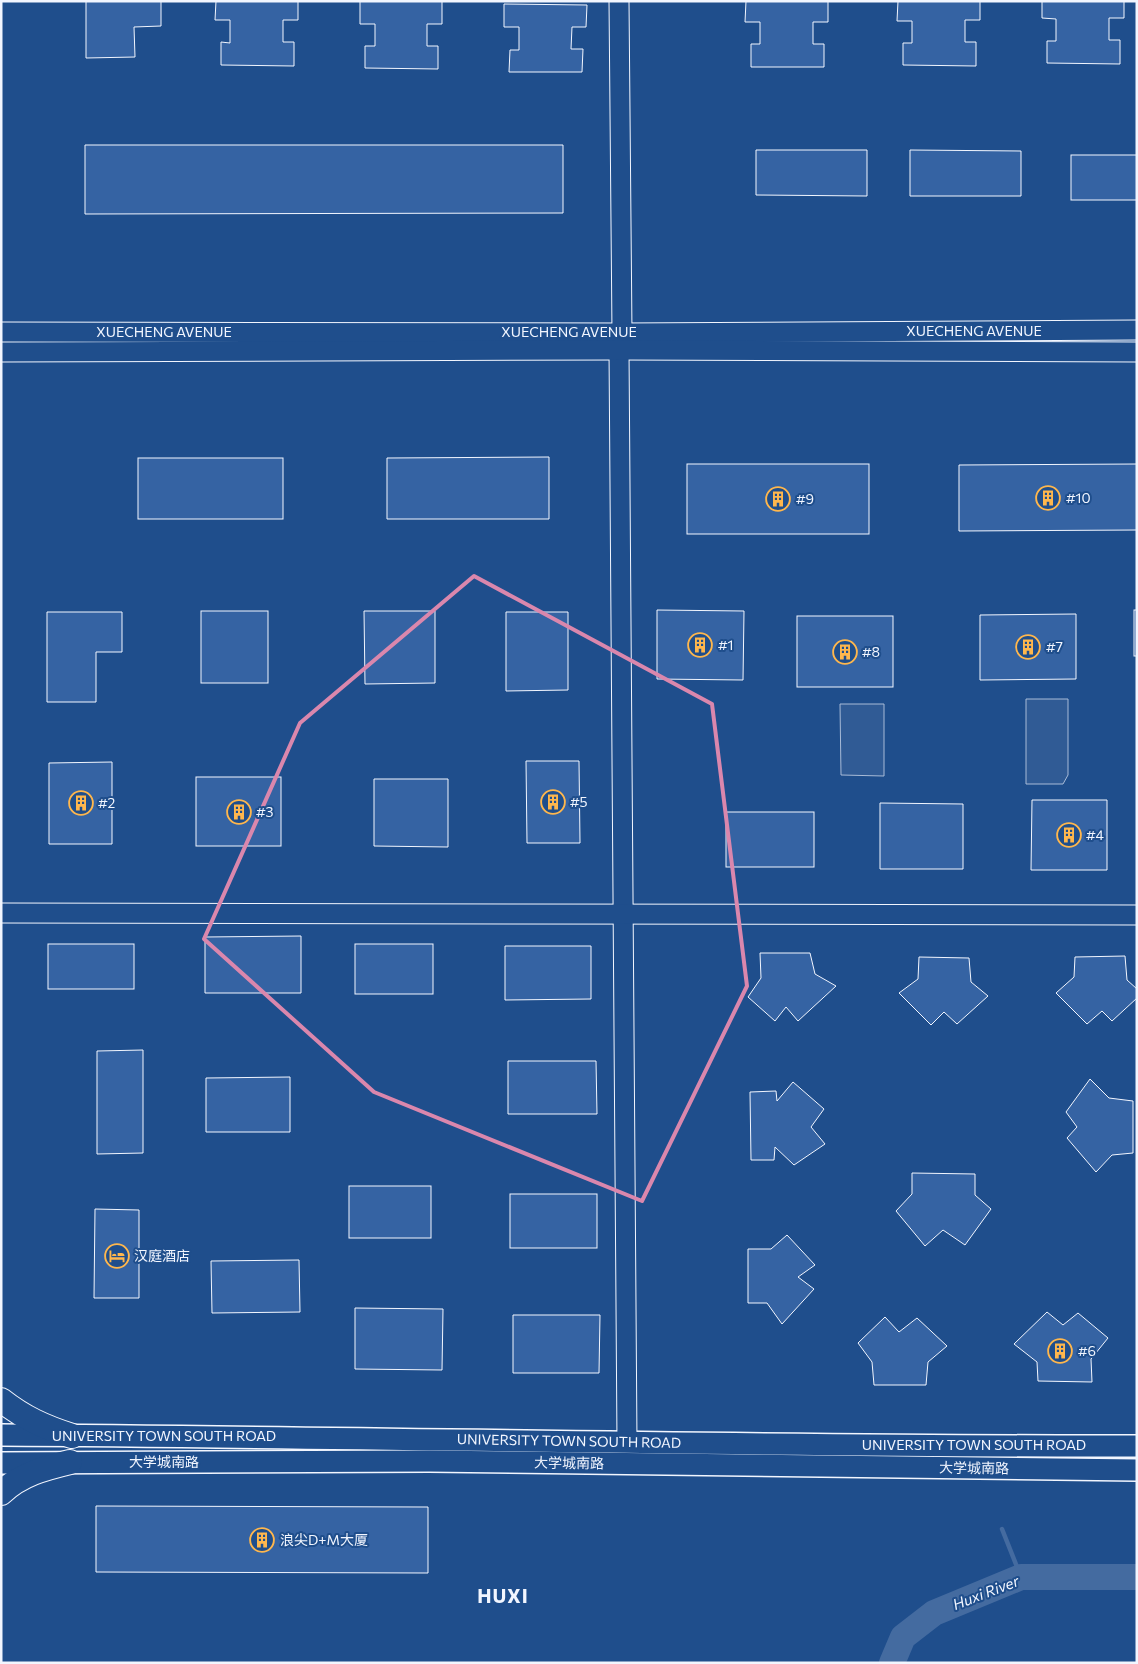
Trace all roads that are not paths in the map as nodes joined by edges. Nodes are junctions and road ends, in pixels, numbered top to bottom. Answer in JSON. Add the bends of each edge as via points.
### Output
{"nodes":[{"id":1,"x":619,"y":1,"type":"edge"},
{"id":2,"x":1137,"y":330,"type":"edge"},
{"id":3,"x":1,"y":332,"type":"edge"},
{"id":4,"x":621,"y":341,"type":"junction"},
{"id":5,"x":1,"y":352,"type":"edge"},
{"id":6,"x":1137,"y":352,"type":"edge"},
{"id":7,"x":1,"y":913,"type":"edge"},
{"id":8,"x":623,"y":914,"type":"junction"},
{"id":9,"x":1137,"y":915,"type":"edge"},
{"id":10,"x":1,"y":1400,"type":"edge"},
{"id":11,"x":1,"y":1435,"type":"edge"},
{"id":12,"x":72,"y":1436,"type":"junction"},
{"id":13,"x":627,"y":1442,"type":"junction"},
{"id":14,"x":1137,"y":1446,"type":"edge"},
{"id":15,"x":70,"y":1462,"type":"junction"},
{"id":16,"x":1,"y":1463,"type":"edge"},
{"id":17,"x":1137,"y":1470,"type":"edge"},
{"id":18,"x":1,"y":1493,"type":"edge"}],
"edges":[{"from":1,"to":4,"type":"street"},
{"from":2,"to":4,"type":"street","name":"XUECHENG AVENUE"},
{"from":3,"to":4,"type":"street","name":"XUECHENG AVENUE"},
{"from":4,"to":5,"type":"street","name":"XUECHENG AVENUE"},
{"from":4,"to":6,"type":"street","name":"XUECHENG AVENUE"},
{"from":4,"to":8,"type":"street"},
{"from":7,"to":8,"type":"street"},
{"from":8,"to":9,"type":"street"},
{"from":8,"to":13,"type":"street"},
{"from":10,"to":12,"type":"highway","via":[[44,1427]]},
{"from":11,"to":12,"type":"main road","name":"UNIVERSITY TOWN SOUTH ROAD"},
{"from":12,"to":13,"type":"main road","name":"UNIVERSITY TOWN SOUTH ROAD"},
{"from":13,"to":14,"type":"main road","name":"UNIVERSITY TOWN SOUTH ROAD"},
{"from":15,"to":16,"type":"main road","name":"大学城南路"},
{"from":15,"to":17,"type":"main road","name":"大学城南路","via":[[429,1461]]},
{"from":15,"to":18,"type":"highway","via":[[38,1470],[11,1483]]}]}
